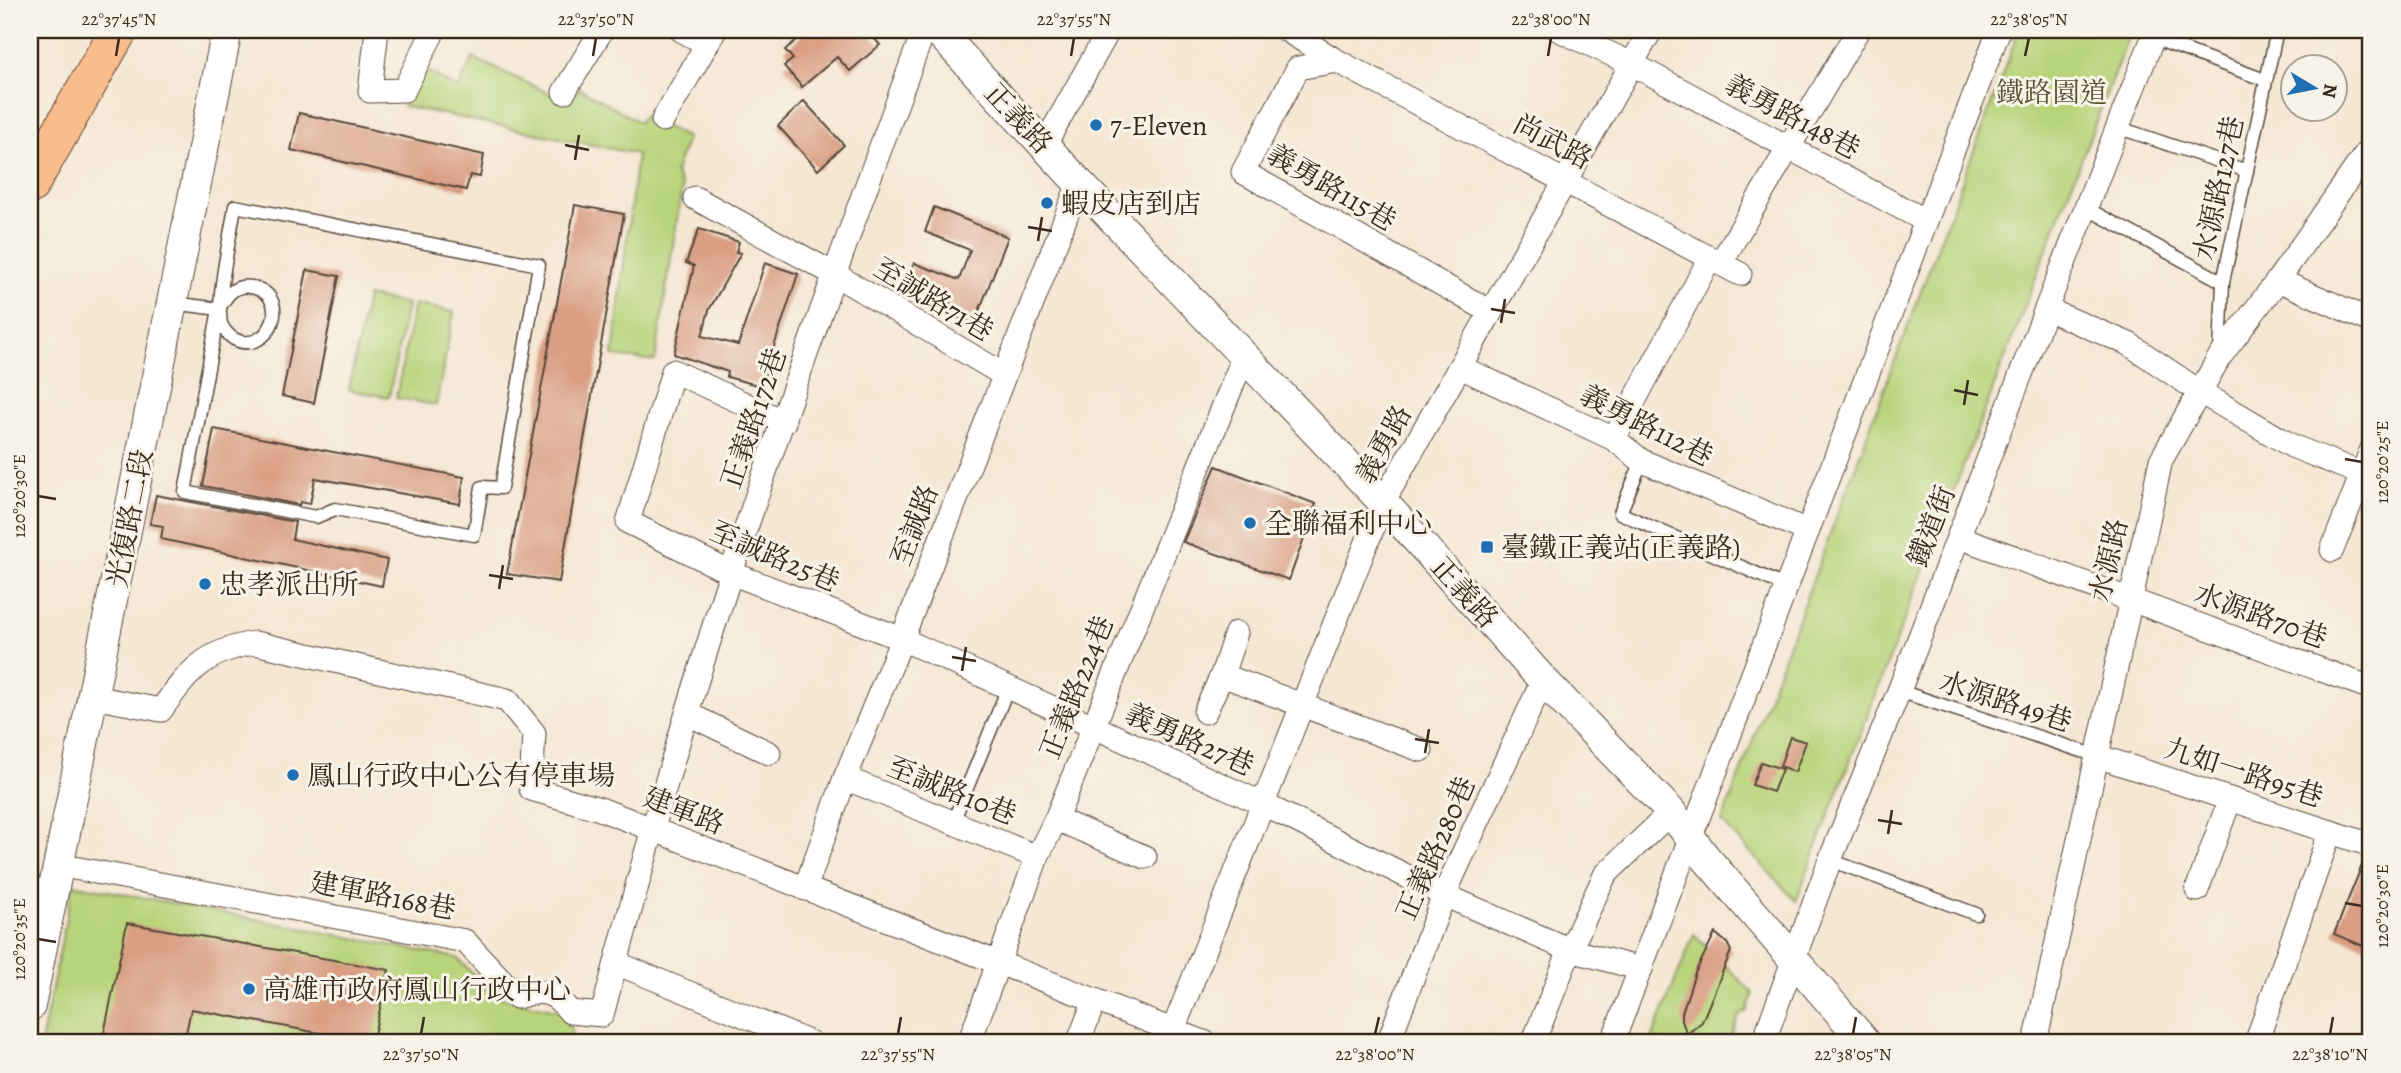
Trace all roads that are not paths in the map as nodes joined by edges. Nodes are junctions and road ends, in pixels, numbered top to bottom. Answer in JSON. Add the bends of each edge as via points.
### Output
{"nodes":[{"id":1,"x":227,"y":30,"type":"edge"},
{"id":2,"x":377,"y":30,"type":"edge"},
{"id":3,"x":434,"y":30,"type":"edge"},
{"id":4,"x":602,"y":30,"type":"edge"},
{"id":5,"x":681,"y":30,"type":"edge"},
{"id":6,"x":924,"y":30,"type":"edge"},
{"id":7,"x":937,"y":30,"type":"edge"},
{"id":8,"x":1109,"y":30,"type":"edge"},
{"id":9,"x":1286,"y":30,"type":"edge"},
{"id":10,"x":1559,"y":30,"type":"edge"},
{"id":11,"x":1651,"y":30,"type":"edge"},
{"id":12,"x":1858,"y":30,"type":"edge"},
{"id":13,"x":1999,"y":30,"type":"edge"},
{"id":14,"x":2277,"y":30,"type":"edge"},
{"id":15,"x":116,"y":31,"type":"edge"},
{"id":16,"x":2155,"y":34,"type":"edge"},
{"id":17,"x":711,"y":37,"type":"edge"},
{"id":18,"x":1337,"y":61,"type":"junction"},
{"id":19,"x":1632,"y":64,"type":"junction"},
{"id":20,"x":2266,"y":80,"type":"junction"},
{"id":21,"x":564,"y":92,"type":"dead end"},
{"id":22,"x":663,"y":120,"type":"dead end"},
{"id":23,"x":2117,"y":127,"type":"junction"},
{"id":24,"x":1044,"y":146,"type":"junction"},
{"id":25,"x":2371,"y":146,"type":"edge"},
{"id":26,"x":1787,"y":147,"type":"junction"},
{"id":27,"x":2248,"y":171,"type":"junction"},
{"id":28,"x":1565,"y":181,"type":"junction"},
{"id":29,"x":1079,"y":183,"type":"junction"},
{"id":30,"x":30,"y":185,"type":"edge"},
{"id":31,"x":695,"y":198,"type":"dead end"},
{"id":32,"x":2086,"y":208,"type":"junction"},
{"id":33,"x":1926,"y":221,"type":"junction"},
{"id":34,"x":1723,"y":265,"type":"junction"},
{"id":35,"x":834,"y":274,"type":"junction"},
{"id":36,"x":2278,"y":280,"type":"junction"},
{"id":37,"x":2223,"y":282,"type":"junction"},
{"id":38,"x":172,"y":303,"type":"junction"},
{"id":39,"x":219,"y":309,"type":"junction"},
{"id":40,"x":2046,"y":309,"type":"junction"},
{"id":41,"x":1491,"y":312,"type":"junction"},
{"id":42,"x":2371,"y":321,"type":"edge"},
{"id":43,"x":1244,"y":356,"type":"junction"},
{"id":44,"x":2219,"y":358,"type":"junction"},
{"id":45,"x":1460,"y":367,"type":"junction"},
{"id":46,"x":1004,"y":374,"type":"junction"},
{"id":47,"x":2200,"y":392,"type":"junction"},
{"id":48,"x":783,"y":422,"type":"junction"},
{"id":49,"x":1614,"y":439,"type":"junction"},
{"id":50,"x":2371,"y":451,"type":"edge"},
{"id":51,"x":1642,"y":461,"type":"junction"},
{"id":52,"x":2362,"y":474,"type":"junction"},
{"id":53,"x":1383,"y":502,"type":"junction"},
{"id":54,"x":1808,"y":531,"type":"junction"},
{"id":55,"x":1959,"y":537,"type":"junction"},
{"id":56,"x":2332,"y":550,"type":"dead end"},
{"id":57,"x":731,"y":573,"type":"junction"},
{"id":58,"x":1787,"y":587,"type":"junction"},
{"id":59,"x":2129,"y":598,"type":"junction"},
{"id":60,"x":1236,"y":633,"type":"dead end"},
{"id":61,"x":902,"y":639,"type":"junction"},
{"id":62,"x":1222,"y":675,"type":"junction"},
{"id":63,"x":1544,"y":680,"type":"junction"},
{"id":64,"x":1008,"y":688,"type":"junction"},
{"id":65,"x":2371,"y":688,"type":"edge"},
{"id":66,"x":1899,"y":691,"type":"junction"},
{"id":67,"x":93,"y":697,"type":"junction"},
{"id":68,"x":1301,"y":705,"type":"junction"},
{"id":69,"x":1205,"y":712,"type":"dead end"},
{"id":70,"x":688,"y":714,"type":"junction"},
{"id":71,"x":1092,"y":727,"type":"junction"},
{"id":72,"x":1421,"y":750,"type":"dead end"},
{"id":73,"x":769,"y":753,"type":"dead end"},
{"id":74,"x":2097,"y":757,"type":"junction"},
{"id":75,"x":845,"y":778,"type":"junction"},
{"id":76,"x":2230,"y":799,"type":"junction"},
{"id":77,"x":1263,"y":804,"type":"junction"},
{"id":78,"x":1671,"y":812,"type":"junction"},
{"id":79,"x":1056,"y":819,"type":"junction"},
{"id":80,"x":953,"y":822,"type":"junction"},
{"id":81,"x":653,"y":830,"type":"junction"},
{"id":82,"x":2330,"y":832,"type":"junction"},
{"id":83,"x":1690,"y":837,"type":"junction"},
{"id":84,"x":2371,"y":845,"type":"edge"},
{"id":85,"x":1037,"y":857,"type":"junction"},
{"id":86,"x":1145,"y":857,"type":"dead end"},
{"id":87,"x":1830,"y":860,"type":"junction"},
{"id":88,"x":47,"y":878,"type":"edge"},
{"id":89,"x":805,"y":889,"type":"junction"},
{"id":90,"x":2197,"y":890,"type":"dead end"},
{"id":91,"x":1444,"y":895,"type":"junction"},
{"id":92,"x":1976,"y":914,"type":"dead end"},
{"id":93,"x":1570,"y":950,"type":"junction"},
{"id":94,"x":1794,"y":960,"type":"junction"},
{"id":95,"x":616,"y":963,"type":"junction"},
{"id":96,"x":999,"y":963,"type":"junction"},
{"id":97,"x":1641,"y":969,"type":"junction"},
{"id":98,"x":1095,"y":1000,"type":"junction"},
{"id":99,"x":30,"y":1006,"type":"edge"},
{"id":100,"x":1173,"y":1030,"type":"junction"},
{"id":101,"x":811,"y":1043,"type":"edge"},
{"id":102,"x":969,"y":1043,"type":"edge"},
{"id":103,"x":1078,"y":1043,"type":"edge"},
{"id":104,"x":1206,"y":1043,"type":"edge"},
{"id":105,"x":1388,"y":1043,"type":"edge"},
{"id":106,"x":1534,"y":1043,"type":"edge"},
{"id":107,"x":1612,"y":1043,"type":"edge"},
{"id":108,"x":1763,"y":1043,"type":"edge"},
{"id":109,"x":1866,"y":1043,"type":"edge"},
{"id":110,"x":2035,"y":1043,"type":"edge"},
{"id":111,"x":2256,"y":1043,"type":"edge"}],
"edges":[{"from":1,"to":38,"type":"street","name":"光復路二段"},
{"from":2,"to":3,"type":"street","via":[[370,91],[404,90]]},
{"from":4,"to":21,"type":"street"},
{"from":5,"to":17,"type":"street"},
{"from":6,"to":35,"type":"street","name":"正義路172巷"},
{"from":7,"to":24,"type":"street","name":"正義路"},
{"from":8,"to":24,"type":"street"},
{"from":9,"to":18,"type":"street","name":"尚武路"},
{"from":10,"to":19,"type":"street","name":"義勇路148巷"},
{"from":11,"to":19,"type":"street","name":"義勇路"},
{"from":12,"to":26,"type":"street"},
{"from":13,"to":33,"type":"street"},
{"from":14,"to":20,"type":"lane","name":"水源路127巷"},
{"from":15,"to":30,"type":"main road"},
{"from":16,"to":20,"type":"lane"},
{"from":16,"to":23,"type":"street","name":"鐵道街"},
{"from":17,"to":22,"type":"street"},
{"from":18,"to":28,"type":"street","name":"尚武路"},
{"from":18,"to":41,"type":"street","name":"義勇路115巷","via":[[1298,68],[1242,172]]},
{"from":19,"to":26,"type":"street","name":"義勇路148巷"},
{"from":19,"to":28,"type":"street","name":"義勇路"},
{"from":20,"to":27,"type":"lane","name":"水源路127巷"},
{"from":23,"to":27,"type":"lane"},
{"from":23,"to":32,"type":"street","name":"鐵道街"},
{"from":24,"to":29,"type":"street","name":"正義路"},
{"from":25,"to":36,"type":"street","name":"水源路"},
{"from":26,"to":33,"type":"street","name":"義勇路148巷"},
{"from":26,"to":34,"type":"street"},
{"from":27,"to":37,"type":"lane","name":"水源路127巷"},
{"from":28,"to":34,"type":"street","name":"尚武路"},
{"from":28,"to":41,"type":"street","name":"義勇路"},
{"from":29,"to":43,"type":"street","name":"正義路"},
{"from":29,"to":46,"type":"street","name":"至誠路"},
{"from":31,"to":35,"type":"street","name":"至誠路71巷"},
{"from":32,"to":37,"type":"lane"},
{"from":32,"to":40,"type":"street","name":"鐵道街"},
{"from":33,"to":54,"type":"street"},
{"from":34,"to":49,"type":"street"},
{"from":35,"to":46,"type":"street","name":"至誠路71巷"},
{"from":35,"to":48,"type":"street","name":"正義路172巷"},
{"from":36,"to":42,"type":"street"},
{"from":36,"to":44,"type":"street","name":"水源路"},
{"from":37,"to":44,"type":"lane","name":"水源路127巷"},
{"from":38,"to":39,"type":"lane"},
{"from":38,"to":67,"type":"street","name":"光復路二段"},
{"from":39,"to":39,"type":"lane","via":[[222,327],[234,339],[251,342],[267,334],[275,319],[272,301],[252,287],[228,294]]},
{"from":39,"to":39,"type":"lane","via":[[185,492],[316,517],[335,509],[474,535],[482,487],[501,488],[539,265],[235,206]]},
{"from":40,"to":47,"type":"street","via":[[2129,344]]},
{"from":40,"to":55,"type":"street","name":"鐵道街"},
{"from":41,"to":45,"type":"street","name":"義勇路"},
{"from":43,"to":53,"type":"street","name":"正義路"},
{"from":43,"to":71,"type":"street","name":"正義路224巷"},
{"from":44,"to":47,"type":"street","name":"水源路"},
{"from":45,"to":49,"type":"street","name":"義勇路112巷"},
{"from":45,"to":53,"type":"street","name":"義勇路"},
{"from":46,"to":61,"type":"street","name":"至誠路"},
{"from":47,"to":52,"type":"street","via":[[2292,446]]},
{"from":47,"to":59,"type":"street","name":"水源路","via":[[2161,460]]},
{"from":48,"to":57,"type":"street","name":"正義路172巷"},
{"from":48,"to":57,"type":"street","name":"至誠路25巷","via":[[673,371],[628,522]]},
{"from":49,"to":51,"type":"street","name":"義勇路112巷"},
{"from":50,"to":52,"type":"street"},
{"from":51,"to":54,"type":"street","name":"義勇路112巷"},
{"from":51,"to":58,"type":"lane","via":[[1620,513]]},
{"from":52,"to":56,"type":"street"},
{"from":53,"to":63,"type":"street","name":"正義路"},
{"from":53,"to":68,"type":"street","name":"義勇路"},
{"from":54,"to":58,"type":"street"},
{"from":55,"to":59,"type":"street","name":"水源路70巷"},
{"from":55,"to":66,"type":"street","name":"鐵道街"},
{"from":57,"to":61,"type":"street","name":"至誠路25巷"},
{"from":57,"to":70,"type":"street","name":"正義路172巷"},
{"from":58,"to":83,"type":"street"},
{"from":59,"to":65,"type":"street","name":"水源路70巷"},
{"from":59,"to":74,"type":"street","name":"水源路"},
{"from":60,"to":62,"type":"street"},
{"from":61,"to":64,"type":"street","name":"至誠路25巷"},
{"from":61,"to":75,"type":"street","name":"至誠路"},
{"from":62,"to":68,"type":"street"},
{"from":62,"to":69,"type":"street"},
{"from":63,"to":78,"type":"street","name":"正義路"},
{"from":63,"to":91,"type":"street","name":"正義路280巷"},
{"from":64,"to":71,"type":"street","name":"義勇路27巷"},
{"from":64,"to":80,"type":"lane"},
{"from":66,"to":74,"type":"lane","name":"水源路49巷"},
{"from":66,"to":87,"type":"street","name":"鐵道街"},
{"from":67,"to":81,"type":"street","name":"建軍路","via":[[162,710],[209,656],[255,642],[507,700],[534,733],[531,789]]},
{"from":67,"to":88,"type":"street","name":"光復路二段"},
{"from":68,"to":72,"type":"street"},
{"from":68,"to":77,"type":"street","name":"義勇路"},
{"from":70,"to":73,"type":"street"},
{"from":70,"to":81,"type":"street","name":"正義路172巷"},
{"from":71,"to":77,"type":"street","name":"義勇路27巷"},
{"from":71,"to":79,"type":"street","name":"正義路224巷"},
{"from":74,"to":76,"type":"street","name":"九如一路95巷"},
{"from":74,"to":110,"type":"street","name":"水源路"},
{"from":75,"to":80,"type":"street","name":"至誠路10巷"},
{"from":75,"to":89,"type":"street","name":"至誠路"},
{"from":76,"to":82,"type":"street","name":"九如一路95巷"},
{"from":76,"to":90,"type":"street"},
{"from":77,"to":91,"type":"street","name":"義勇路27巷"},
{"from":77,"to":100,"type":"street","name":"義勇路"},
{"from":78,"to":83,"type":"street","name":"正義路"},
{"from":78,"to":93,"type":"street","via":[[1605,875]]},
{"from":79,"to":85,"type":"street","name":"正義路224巷"},
{"from":79,"to":86,"type":"street"},
{"from":80,"to":85,"type":"street","name":"至誠路10巷"},
{"from":81,"to":89,"type":"street","name":"建軍路"},
{"from":81,"to":95,"type":"street","name":"建軍路168巷"},
{"from":82,"to":84,"type":"street","name":"九如一路95巷"},
{"from":82,"to":111,"type":"street"},
{"from":83,"to":94,"type":"street","name":"正義路"},
{"from":83,"to":97,"type":"street"},
{"from":85,"to":96,"type":"street","name":"正義路224巷"},
{"from":87,"to":92,"type":"lane"},
{"from":87,"to":94,"type":"street","name":"鐵道街"},
{"from":88,"to":95,"type":"street","name":"建軍路168巷","via":[[465,941],[517,997],[538,990],[559,999],[570,1012],[602,1015]]},
{"from":88,"to":99,"type":"street","name":"光復路二段"},
{"from":89,"to":96,"type":"street","name":"建軍路"},
{"from":91,"to":93,"type":"street","name":"義勇路27巷"},
{"from":91,"to":105,"type":"street","name":"正義路280巷"},
{"from":93,"to":97,"type":"street","name":"義勇路27巷"},
{"from":93,"to":106,"type":"street"},
{"from":94,"to":108,"type":"street","name":"鐵道街"},
{"from":94,"to":109,"type":"street","name":"正義路"},
{"from":95,"to":101,"type":"street"},
{"from":96,"to":98,"type":"street","name":"建軍路"},
{"from":96,"to":102,"type":"street","name":"正義路224巷"},
{"from":97,"to":107,"type":"street"},
{"from":98,"to":100,"type":"street","name":"建軍路"},
{"from":98,"to":103,"type":"street"},
{"from":100,"to":104,"type":"street","name":"建軍路"}]}
